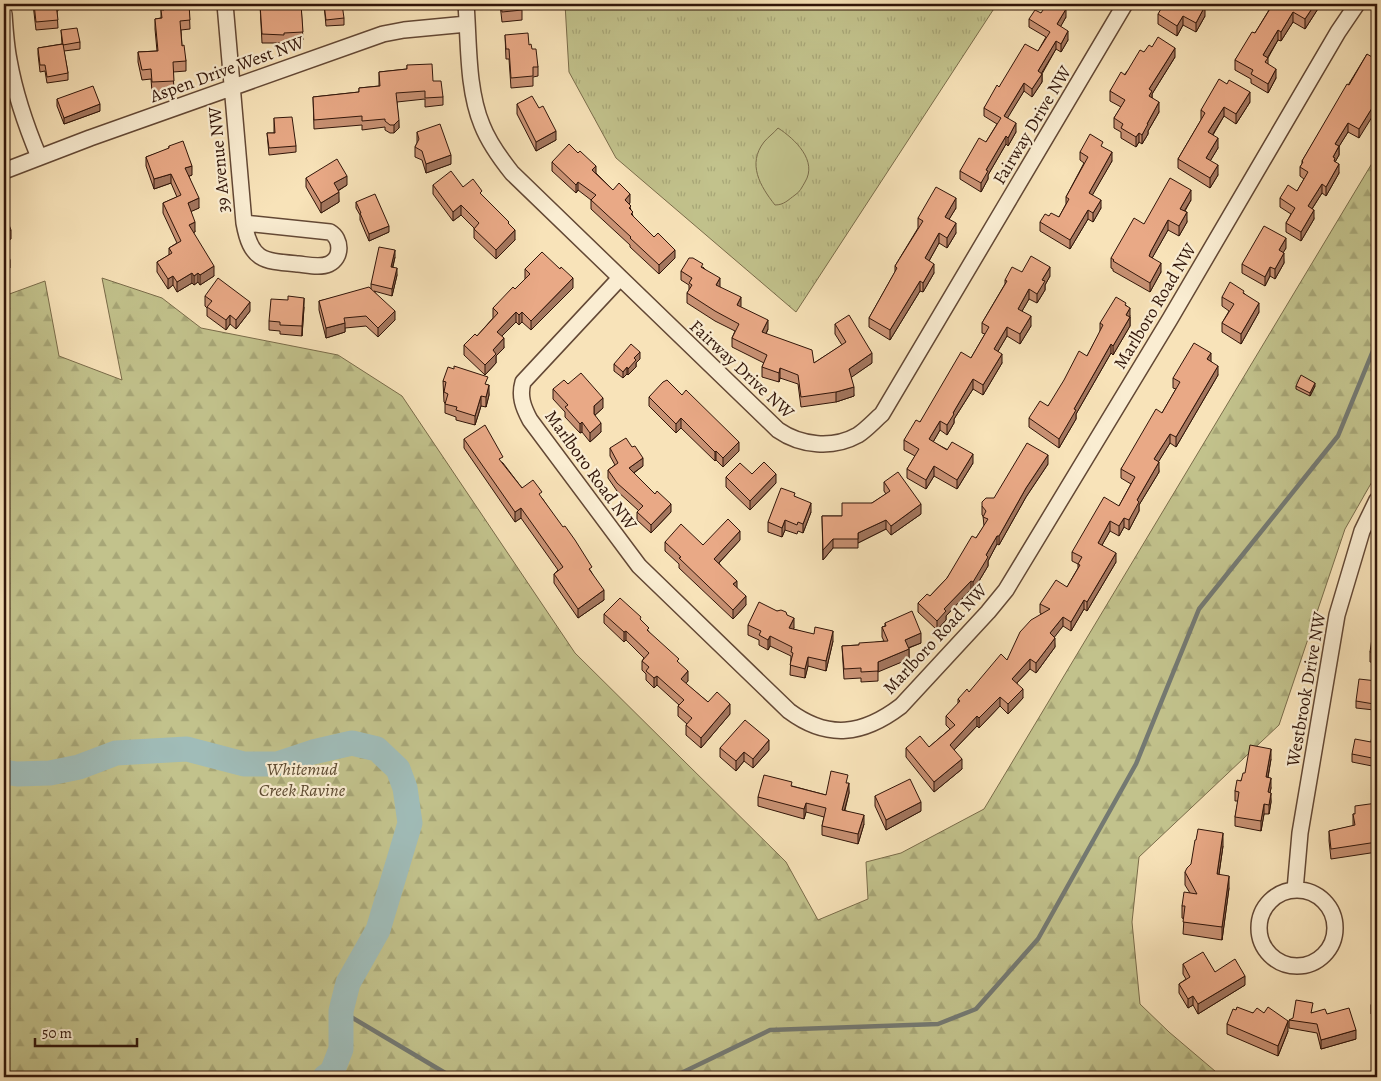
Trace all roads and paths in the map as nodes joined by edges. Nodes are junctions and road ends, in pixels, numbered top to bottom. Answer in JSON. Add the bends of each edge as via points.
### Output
{"nodes":[{"id":1,"x":225,"y":4,"type":"edge"},
{"id":2,"x":466,"y":4,"type":"edge"},
{"id":3,"x":1125,"y":4,"type":"edge"},
{"id":4,"x":1357,"y":4,"type":"edge"},
{"id":5,"x":4,"y":14,"type":"edge"},
{"id":6,"x":467,"y":24,"type":"junction"},
{"id":7,"x":232,"y":87,"type":"junction"},
{"id":8,"x":39,"y":157,"type":"junction"},
{"id":9,"x":4,"y":171,"type":"edge"},
{"id":10,"x":244,"y":223,"type":"junction"},
{"id":11,"x":620,"y":278,"type":"junction"},
{"id":12,"x":1377,"y":500,"type":"edge"},
{"id":13,"x":1295,"y":890,"type":"junction"}],
"edges":[{"from":1,"to":7,"type":"street","name":"39 Avenue NW"},
{"from":2,"to":6,"type":"street","name":"Fairway Drive NW"},
{"from":3,"to":11,"type":"street","name":"Fairway Drive NW","via":[[891,400],[882,414],[859,434],[826,444],[802,442],[786,436]]},
{"from":4,"to":11,"type":"street","name":"Marlboro Road NW","via":[[1006,590],[901,706],[889,716],[865,727],[842,731],[822,729],[789,711],[639,566],[530,420],[521,397],[524,382]]},
{"from":5,"to":8,"type":"street","via":[[13,80]]},
{"from":6,"to":7,"type":"street","name":"Aspen Drive West NW","via":[[383,34]]},
{"from":6,"to":11,"type":"street","name":"Fairway Drive NW","via":[[474,98],[481,124],[494,149],[512,173]]},
{"from":7,"to":8,"type":"street","name":"Aspen Drive West NW"},
{"from":7,"to":10,"type":"street","name":"39 Avenue NW"},
{"from":8,"to":9,"type":"street","name":"Aspen Drive West NW"},
{"from":10,"to":10,"type":"street","name":"39 Avenue NW","via":[[330,232],[339,242],[338,255],[330,264],[323,265],[270,261],[250,247]]},
{"from":12,"to":13,"type":"street","name":"Westbrook Drive NW","via":[[1362,531],[1337,615],[1300,833]]},
{"from":13,"to":13,"type":"street","via":[[1272,900],[1264,910],[1260,935],[1272,957],[1283,964],[1308,966],[1328,952],[1334,941],[1334,916],[1319,897],[1308,891]]}]}
